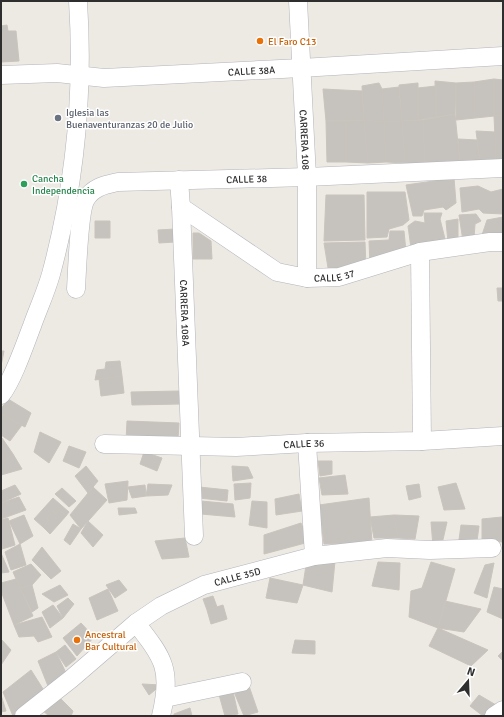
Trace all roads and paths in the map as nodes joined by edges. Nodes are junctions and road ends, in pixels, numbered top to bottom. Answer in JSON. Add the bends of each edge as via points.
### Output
{"nodes":[{"id":1,"x":78,"y":1,"type":"edge"},
{"id":2,"x":298,"y":1,"type":"edge"},
{"id":3,"x":503,"y":56,"type":"edge"},
{"id":4,"x":301,"y":68,"type":"junction"},
{"id":5,"x":80,"y":74,"type":"junction"},
{"id":6,"x":1,"y":75,"type":"edge"},
{"id":7,"x":503,"y":168,"type":"edge"},
{"id":8,"x":307,"y":177,"type":"junction"},
{"id":9,"x":179,"y":180,"type":"junction"},
{"id":10,"x":181,"y":207,"type":"junction"},
{"id":11,"x":503,"y":242,"type":"edge"},
{"id":12,"x":420,"y":252,"type":"junction"},
{"id":13,"x":307,"y":278,"type":"junction"},
{"id":14,"x":76,"y":289,"type":"dead end"},
{"id":15,"x":1,"y":395,"type":"edge"},
{"id":16,"x":503,"y":436,"type":"edge"},
{"id":17,"x":422,"y":441,"type":"junction"},
{"id":18,"x":307,"y":443,"type":"junction"},
{"id":19,"x":104,"y":444,"type":"dead end"},
{"id":20,"x":190,"y":445,"type":"junction"},
{"id":21,"x":194,"y":536,"type":"dead end"},
{"id":22,"x":492,"y":548,"type":"dead end"},
{"id":23,"x":314,"y":556,"type":"junction"},
{"id":24,"x":136,"y":623,"type":"junction"},
{"id":25,"x":242,"y":682,"type":"dead end"},
{"id":26,"x":165,"y":698,"type":"junction"},
{"id":27,"x":503,"y":710,"type":"edge"},
{"id":28,"x":24,"y":716,"type":"edge"},
{"id":29,"x":161,"y":716,"type":"edge"},
{"id":30,"x":494,"y":716,"type":"edge"}],
"edges":[{"from":1,"to":5,"type":"street"},
{"from":2,"to":4,"type":"street","name":"CARRERA 108"},
{"from":3,"to":4,"type":"street","name":"CALLE 38A"},
{"from":4,"to":5,"type":"street","name":"CALLE 38A","via":[[104,78]]},
{"from":4,"to":8,"type":"street","name":"CARRERA 108"},
{"from":5,"to":6,"type":"street","name":"CALLE 38A"},
{"from":5,"to":15,"type":"street","via":[[76,144],[64,218],[50,276],[24,347]]},
{"from":7,"to":8,"type":"street","name":"CALLE 38"},
{"from":8,"to":9,"type":"street","name":"CALLE 38"},
{"from":8,"to":13,"type":"street","name":"CARRERA 108"},
{"from":9,"to":10,"type":"street","name":"CARRERA 108A"},
{"from":9,"to":14,"type":"street","name":"CALLE 38","via":[[118,182],[98,187],[85,199]]},
{"from":10,"to":13,"type":"street","name":"CALLE 37","via":[[277,272]]},
{"from":10,"to":20,"type":"street","name":"CARRERA 108A"},
{"from":11,"to":12,"type":"street","name":"CALLE 37"},
{"from":12,"to":13,"type":"street","name":"CALLE 37","via":[[339,277]]},
{"from":12,"to":17,"type":"street"},
{"from":16,"to":17,"type":"street","name":"CALLE 36"},
{"from":17,"to":18,"type":"street","name":"CALLE 36"},
{"from":18,"to":20,"type":"street","name":"CALLE 36","via":[[236,447]]},
{"from":18,"to":23,"type":"street"},
{"from":19,"to":20,"type":"street","name":"CALLE 36"},
{"from":20,"to":21,"type":"street","name":"CARRERA 108A"},
{"from":22,"to":23,"type":"street","name":"CALLE 35D","via":[[387,548]]},
{"from":23,"to":24,"type":"street","name":"CALLE 35D","via":[[204,585],[161,606]]},
{"from":24,"to":26,"type":"street","via":[[156,648],[162,661],[167,686]]},
{"from":24,"to":28,"type":"street","name":"CALLE 35D"},
{"from":25,"to":26,"type":"street"},
{"from":26,"to":29,"type":"street"},
{"from":27,"to":30,"type":"street"}]}
